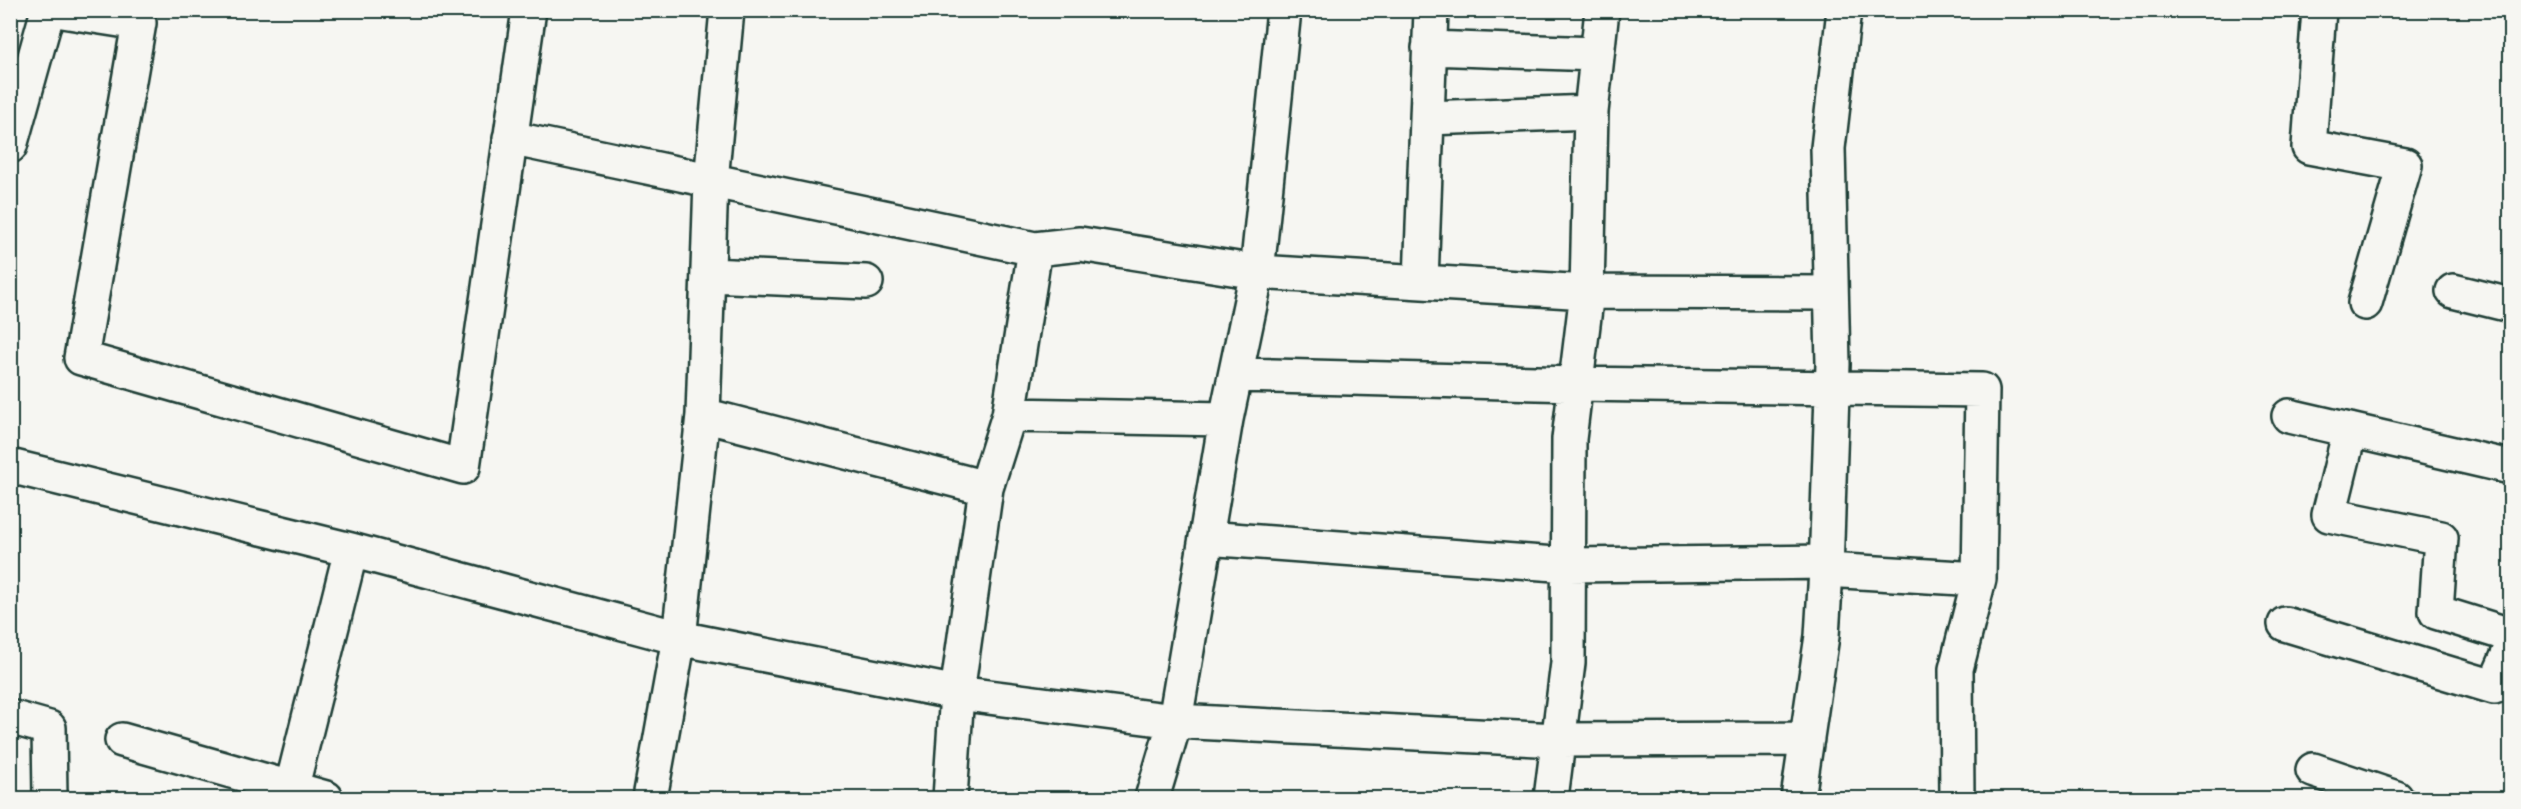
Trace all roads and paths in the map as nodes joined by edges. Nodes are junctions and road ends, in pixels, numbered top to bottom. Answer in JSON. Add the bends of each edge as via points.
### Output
{"nodes":[{"id":1,"x":48,"y":10,"type":"edge"},
{"id":2,"x":56,"y":10,"type":"edge"},
{"id":3,"x":529,"y":10,"type":"edge"},
{"id":4,"x":727,"y":10,"type":"edge"},
{"id":5,"x":1284,"y":10,"type":"edge"},
{"id":6,"x":1431,"y":10,"type":"edge"},
{"id":7,"x":1602,"y":10,"type":"edge"},
{"id":8,"x":1844,"y":10,"type":"edge"},
{"id":9,"x":2319,"y":10,"type":"edge"},
{"id":10,"x":1429,"y":48,"type":"junction"},
{"id":11,"x":1597,"y":54,"type":"junction"},
{"id":12,"x":1591,"y":111,"type":"junction"},
{"id":13,"x":1427,"y":118,"type":"junction"},
{"id":14,"x":510,"y":138,"type":"junction"},
{"id":15,"x":10,"y":146,"type":"edge"},
{"id":16,"x":711,"y":181,"type":"junction"},
{"id":17,"x":1035,"y":249,"type":"junction"},
{"id":18,"x":1257,"y":272,"type":"junction"},
{"id":19,"x":709,"y":274,"type":"junction"},
{"id":20,"x":1421,"y":281,"type":"junction"},
{"id":21,"x":866,"y":282,"type":"dead end"},
{"id":22,"x":2453,"y":291,"type":"dead end"},
{"id":23,"x":1587,"y":292,"type":"junction"},
{"id":24,"x":1831,"y":293,"type":"junction"},
{"id":25,"x":2365,"y":303,"type":"dead end"},
{"id":26,"x":2511,"y":305,"type":"edge"},
{"id":27,"x":1237,"y":375,"type":"junction"},
{"id":28,"x":1576,"y":384,"type":"junction"},
{"id":29,"x":1832,"y":386,"type":"junction"},
{"id":30,"x":703,"y":415,"type":"junction"},
{"id":31,"x":1009,"y":416,"type":"junction"},
{"id":32,"x":2289,"y":416,"type":"dead end"},
{"id":33,"x":1226,"y":419,"type":"junction"},
{"id":34,"x":2350,"y":430,"type":"junction"},
{"id":35,"x":10,"y":466,"type":"edge"},
{"id":36,"x":2511,"y":467,"type":"edge"},
{"id":37,"x":986,"y":488,"type":"junction"},
{"id":38,"x":1206,"y":538,"type":"junction"},
{"id":39,"x":351,"y":550,"type":"junction"},
{"id":40,"x":1569,"y":565,"type":"junction"},
{"id":41,"x":1826,"y":566,"type":"junction"},
{"id":42,"x":1979,"y":579,"type":"junction"},
{"id":43,"x":2285,"y":624,"type":"dead end"},
{"id":44,"x":2511,"y":636,"type":"edge"},
{"id":45,"x":679,"y":638,"type":"junction"},
{"id":46,"x":2511,"y":651,"type":"edge"},
{"id":47,"x":957,"y":693,"type":"junction"},
{"id":48,"x":10,"y":717,"type":"edge"},
{"id":49,"x":1175,"y":721,"type":"junction"},
{"id":50,"x":1807,"y":739,"type":"junction"},
{"id":51,"x":122,"y":740,"type":"dead end"},
{"id":52,"x":1558,"y":740,"type":"junction"},
{"id":53,"x":2313,"y":770,"type":"dead end"},
{"id":54,"x":290,"y":793,"type":"edge"},
{"id":55,"x":50,"y":798,"type":"edge"},
{"id":56,"x":326,"y":798,"type":"edge"},
{"id":57,"x":650,"y":798,"type":"edge"},
{"id":58,"x":950,"y":798,"type":"edge"},
{"id":59,"x":1152,"y":798,"type":"edge"},
{"id":60,"x":1551,"y":798,"type":"edge"},
{"id":61,"x":1798,"y":798,"type":"edge"},
{"id":62,"x":1957,"y":798,"type":"edge"},
{"id":63,"x":2396,"y":798,"type":"edge"}],
"edges":[{"from":1,"to":15,"type":"street"},
{"from":2,"to":14,"type":"street","via":[[139,23],[81,358],[463,468]]},
{"from":3,"to":14,"type":"street"},
{"from":4,"to":16,"type":"street"},
{"from":5,"to":18,"type":"street"},
{"from":6,"to":10,"type":"street"},
{"from":7,"to":11,"type":"street"},
{"from":8,"to":24,"type":"street","via":[[1828,148]]},
{"from":9,"to":25,"type":"street","via":[[2309,147],[2404,165]]},
{"from":10,"to":11,"type":"street"},
{"from":10,"to":13,"type":"street"},
{"from":11,"to":12,"type":"street"},
{"from":12,"to":13,"type":"street"},
{"from":12,"to":23,"type":"street"},
{"from":13,"to":20,"type":"street"},
{"from":14,"to":16,"type":"street"},
{"from":16,"to":17,"type":"street"},
{"from":16,"to":19,"type":"street"},
{"from":17,"to":18,"type":"street","via":[[1080,244]]},
{"from":17,"to":31,"type":"street"},
{"from":18,"to":20,"type":"street"},
{"from":18,"to":27,"type":"street"},
{"from":19,"to":21,"type":"street"},
{"from":19,"to":30,"type":"street"},
{"from":20,"to":23,"type":"street"},
{"from":22,"to":26,"type":"street"},
{"from":23,"to":24,"type":"street"},
{"from":23,"to":28,"type":"street"},
{"from":24,"to":29,"type":"street"},
{"from":27,"to":28,"type":"street"},
{"from":27,"to":33,"type":"street"},
{"from":28,"to":29,"type":"street"},
{"from":28,"to":40,"type":"street","via":[[1569,439]]},
{"from":29,"to":41,"type":"street"},
{"from":29,"to":42,"type":"street","via":[[1982,390]]},
{"from":30,"to":37,"type":"street"},
{"from":30,"to":45,"type":"street"},
{"from":31,"to":33,"type":"street"},
{"from":31,"to":37,"type":"street"},
{"from":32,"to":34,"type":"street"},
{"from":33,"to":38,"type":"street"},
{"from":34,"to":36,"type":"street"},
{"from":34,"to":44,"type":"street","via":[[2330,515],[2441,538],[2436,612]]},
{"from":35,"to":39,"type":"street"},
{"from":37,"to":47,"type":"street"},
{"from":38,"to":40,"type":"street"},
{"from":38,"to":49,"type":"street"},
{"from":39,"to":45,"type":"street"},
{"from":39,"to":54,"type":"street"},
{"from":40,"to":41,"type":"street"},
{"from":40,"to":52,"type":"street","via":[[1568,663]]},
{"from":41,"to":42,"type":"street"},
{"from":41,"to":50,"type":"street","via":[[1822,636]]},
{"from":42,"to":62,"type":"street","via":[[1956,669]]},
{"from":43,"to":46,"type":"street","via":[[2494,687]]},
{"from":45,"to":47,"type":"street"},
{"from":45,"to":57,"type":"street"},
{"from":47,"to":49,"type":"street"},
{"from":47,"to":58,"type":"street"},
{"from":48,"to":55,"type":"street","via":[[49,728]]},
{"from":49,"to":52,"type":"street"},
{"from":49,"to":59,"type":"street"},
{"from":50,"to":52,"type":"street"},
{"from":50,"to":61,"type":"street"},
{"from":51,"to":54,"type":"street"},
{"from":52,"to":60,"type":"street"},
{"from":53,"to":63,"type":"street"},
{"from":54,"to":56,"type":"street"}]}
